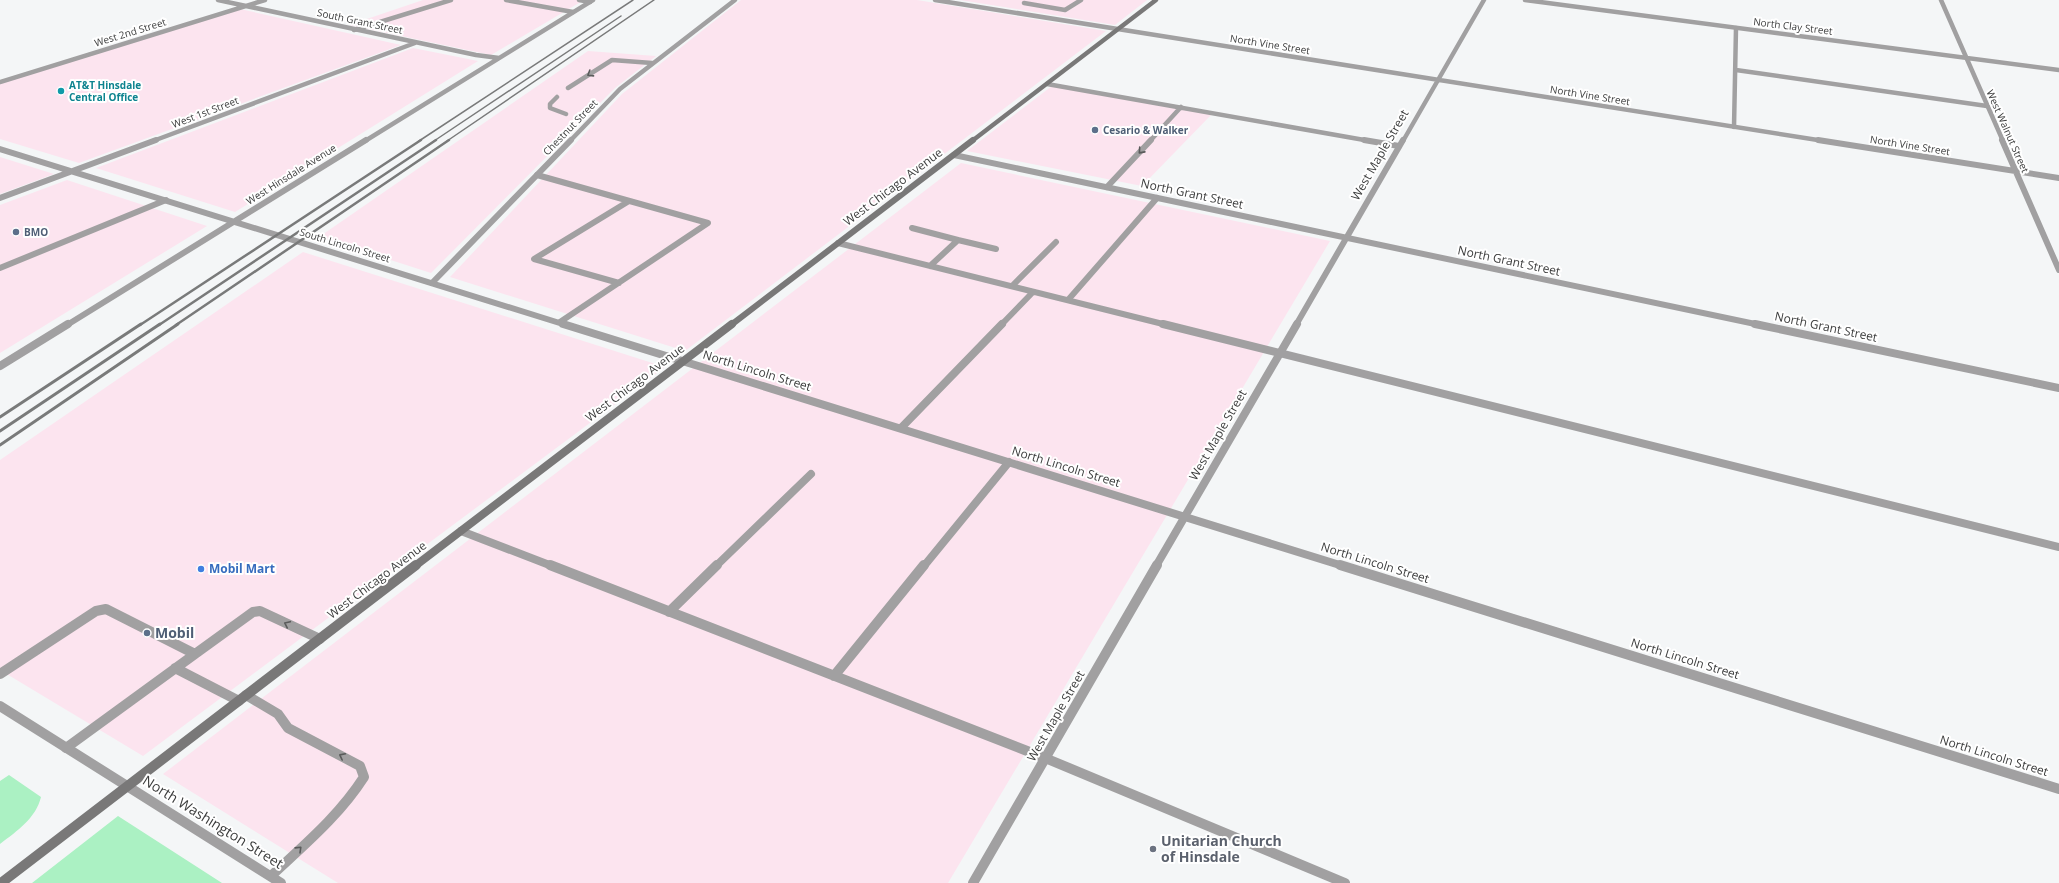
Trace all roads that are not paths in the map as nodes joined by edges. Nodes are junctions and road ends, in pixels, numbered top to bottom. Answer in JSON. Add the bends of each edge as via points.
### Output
{"nodes":[{"id":1,"x":218,"y":0,"type":"edge"},
{"id":2,"x":265,"y":0,"type":"edge"},
{"id":3,"x":451,"y":0,"type":"edge"},
{"id":4,"x":506,"y":0,"type":"edge"},
{"id":5,"x":579,"y":0,"type":"edge"},
{"id":6,"x":735,"y":0,"type":"edge"},
{"id":7,"x":935,"y":0,"type":"edge"},
{"id":8,"x":1081,"y":0,"type":"edge"},
{"id":9,"x":1156,"y":0,"type":"edge"},
{"id":10,"x":1484,"y":0,"type":"edge"},
{"id":11,"x":1525,"y":0,"type":"edge"},
{"id":12,"x":1941,"y":0,"type":"edge"},
{"id":13,"x":592,"y":1,"type":"edge"},
{"id":14,"x":1024,"y":3,"type":"dead end"},
{"id":15,"x":246,"y":6,"type":"junction"},
{"id":16,"x":573,"y":12,"type":"junction"},
{"id":17,"x":1736,"y":28,"type":"junction"},
{"id":18,"x":1118,"y":29,"type":"junction"},
{"id":19,"x":354,"y":30,"type":"junction"},
{"id":20,"x":415,"y":42,"type":"junction"},
{"id":21,"x":499,"y":58,"type":"junction"},
{"id":22,"x":1966,"y":58,"type":"junction"},
{"id":23,"x":652,"y":63,"type":"junction"},
{"id":24,"x":1736,"y":70,"type":"junction"},
{"id":25,"x":2059,"y":70,"type":"edge"},
{"id":26,"x":1438,"y":80,"type":"junction"},
{"id":27,"x":0,"y":82,"type":"edge"},
{"id":28,"x":1047,"y":84,"type":"junction"},
{"id":29,"x":568,"y":88,"type":"dead end"},
{"id":30,"x":1081,"y":90,"type":"junction"},
{"id":31,"x":557,"y":97,"type":"dead end"},
{"id":32,"x":1987,"y":106,"type":"junction"},
{"id":33,"x":1181,"y":107,"type":"junction"},
{"id":34,"x":1176,"y":112,"type":"junction"},
{"id":35,"x":566,"y":114,"type":"dead end"},
{"id":36,"x":1734,"y":127,"type":"junction"},
{"id":37,"x":1400,"y":146,"type":"junction"},
{"id":38,"x":0,"y":149,"type":"edge"},
{"id":39,"x":954,"y":155,"type":"junction"},
{"id":40,"x":72,"y":171,"type":"junction"},
{"id":41,"x":2016,"y":171,"type":"junction"},
{"id":42,"x":537,"y":175,"type":"junction"},
{"id":43,"x":2059,"y":178,"type":"edge"},
{"id":44,"x":1107,"y":187,"type":"junction"},
{"id":45,"x":0,"y":198,"type":"edge"},
{"id":46,"x":1157,"y":198,"type":"junction"},
{"id":47,"x":166,"y":200,"type":"junction"},
{"id":48,"x":629,"y":201,"type":"junction"},
{"id":49,"x":234,"y":221,"type":"junction"},
{"id":50,"x":912,"y":228,"type":"dead end"},
{"id":51,"x":1346,"y":238,"type":"junction"},
{"id":52,"x":958,"y":240,"type":"junction"},
{"id":53,"x":1056,"y":242,"type":"dead end"},
{"id":54,"x":838,"y":243,"type":"junction"},
{"id":55,"x":996,"y":249,"type":"dead end"},
{"id":56,"x":930,"y":266,"type":"junction"},
{"id":57,"x":0,"y":268,"type":"edge"},
{"id":58,"x":2059,"y":270,"type":"edge"},
{"id":59,"x":432,"y":283,"type":"junction"},
{"id":60,"x":619,"y":283,"type":"junction"},
{"id":61,"x":1012,"y":286,"type":"junction"},
{"id":62,"x":1034,"y":292,"type":"junction"},
{"id":63,"x":1068,"y":300,"type":"junction"},
{"id":64,"x":560,"y":322,"type":"junction"},
{"id":65,"x":1279,"y":353,"type":"junction"},
{"id":66,"x":685,"y":361,"type":"junction"},
{"id":67,"x":0,"y":366,"type":"edge"},
{"id":68,"x":2059,"y":388,"type":"edge"},
{"id":69,"x":901,"y":428,"type":"junction"},
{"id":70,"x":1009,"y":462,"type":"junction"},
{"id":71,"x":811,"y":474,"type":"dead end"},
{"id":72,"x":1184,"y":516,"type":"junction"},
{"id":73,"x":461,"y":531,"type":"junction"},
{"id":74,"x":2059,"y":547,"type":"edge"},
{"id":75,"x":669,"y":612,"type":"junction"},
{"id":76,"x":320,"y":639,"type":"junction"},
{"id":77,"x":195,"y":654,"type":"junction"},
{"id":78,"x":175,"y":668,"type":"junction"},
{"id":79,"x":0,"y":674,"type":"edge"},
{"id":80,"x":834,"y":676,"type":"junction"},
{"id":81,"x":242,"y":698,"type":"junction"},
{"id":82,"x":0,"y":706,"type":"edge"},
{"id":83,"x":66,"y":748,"type":"junction"},
{"id":84,"x":1045,"y":758,"type":"junction"},
{"id":85,"x":128,"y":786,"type":"junction"},
{"id":86,"x":2059,"y":789,"type":"edge"},
{"id":87,"x":270,"y":876,"type":"junction"},
{"id":88,"x":1,"y":883,"type":"edge"},
{"id":89,"x":281,"y":883,"type":"edge"},
{"id":90,"x":973,"y":883,"type":"edge"},
{"id":91,"x":1345,"y":883,"type":"edge"}],
"edges":[{"from":1,"to":15,"type":"street","name":"South Grant Street"},
{"from":2,"to":15,"type":"street","name":"West 2nd Street"},
{"from":3,"to":19,"type":"street"},
{"from":4,"to":16,"type":"street"},
{"from":5,"to":13,"type":"street"},
{"from":6,"to":23,"type":"street","name":"Chestnut Street"},
{"from":7,"to":18,"type":"street","name":"North Vine Street"},
{"from":8,"to":14,"type":"street","via":[[1065,10]]},
{"from":9,"to":18,"type":"main road","name":"West Chicago Avenue"},
{"from":10,"to":26,"type":"street","name":"West Maple Street"},
{"from":11,"to":17,"type":"street","name":"North Clay Street"},
{"from":12,"to":22,"type":"street","name":"West Walnut Street"},
{"from":13,"to":16,"type":"street","name":"West Hinsdale Avenue"},
{"from":15,"to":19,"type":"street","name":"South Grant Street"},
{"from":15,"to":27,"type":"street","name":"West 2nd Street"},
{"from":16,"to":21,"type":"street","name":"West Hinsdale Avenue"},
{"from":17,"to":22,"type":"street","name":"North Clay Street"},
{"from":17,"to":24,"type":"street"},
{"from":18,"to":26,"type":"street","name":"North Vine Street"},
{"from":18,"to":28,"type":"main road","name":"West Chicago Avenue"},
{"from":19,"to":20,"type":"street","name":"South Grant Street"},
{"from":20,"to":21,"type":"street","name":"South Grant Street"},
{"from":20,"to":40,"type":"street","name":"West 1st Street"},
{"from":21,"to":49,"type":"street","name":"West Hinsdale Avenue"},
{"from":22,"to":25,"type":"street","name":"North Clay Street"},
{"from":22,"to":32,"type":"street","name":"West Walnut Street"},
{"from":23,"to":29,"type":"street","one_way":true,"via":[[612,60]]},
{"from":23,"to":42,"type":"street","name":"Chestnut Street","via":[[620,89]]},
{"from":24,"to":32,"type":"street"},
{"from":24,"to":36,"type":"street"},
{"from":26,"to":36,"type":"street","name":"North Vine Street"},
{"from":26,"to":37,"type":"street","name":"West Maple Street"},
{"from":28,"to":30,"type":"street"},
{"from":28,"to":39,"type":"main road","name":"West Chicago Avenue"},
{"from":30,"to":33,"type":"street"},
{"from":30,"to":34,"type":"street","via":[[1078,94]]},
{"from":31,"to":35,"type":"street","via":[[550,104],[550,108]]},
{"from":32,"to":41,"type":"street","name":"West Walnut Street"},
{"from":33,"to":34,"type":"street"},
{"from":33,"to":37,"type":"street"},
{"from":34,"to":44,"type":"street","one_way":true},
{"from":36,"to":41,"type":"street","name":"North Vine Street"},
{"from":37,"to":51,"type":"street","name":"West Maple Street"},
{"from":38,"to":40,"type":"street","name":"South Lincoln Street"},
{"from":39,"to":44,"type":"street","name":"North Grant Street"},
{"from":39,"to":54,"type":"main road","name":"West Chicago Avenue"},
{"from":40,"to":45,"type":"street","name":"West 1st Street"},
{"from":40,"to":47,"type":"street","name":"South Lincoln Street"},
{"from":41,"to":43,"type":"street","name":"North Vine Street"},
{"from":41,"to":58,"type":"street","name":"West Walnut Street"},
{"from":42,"to":48,"type":"street"},
{"from":42,"to":59,"type":"street","name":"Chestnut Street"},
{"from":44,"to":46,"type":"street","name":"North Grant Street"},
{"from":46,"to":51,"type":"street","name":"North Grant Street"},
{"from":46,"to":63,"type":"street"},
{"from":47,"to":49,"type":"street","name":"South Lincoln Street"},
{"from":47,"to":57,"type":"street"},
{"from":48,"to":60,"type":"street","via":[[708,222]]},
{"from":48,"to":60,"type":"street","via":[[534,258]]},
{"from":49,"to":59,"type":"street","name":"South Lincoln Street"},
{"from":49,"to":67,"type":"street","name":"West Hinsdale Avenue"},
{"from":50,"to":52,"type":"street"},
{"from":51,"to":65,"type":"street","name":"West Maple Street"},
{"from":51,"to":68,"type":"street","name":"North Grant Street"},
{"from":52,"to":55,"type":"street"},
{"from":52,"to":56,"type":"street"},
{"from":53,"to":61,"type":"street"},
{"from":54,"to":56,"type":"street"},
{"from":54,"to":66,"type":"main road","name":"West Chicago Avenue"},
{"from":56,"to":61,"type":"street"},
{"from":59,"to":64,"type":"street","name":"South Lincoln Street"},
{"from":60,"to":64,"type":"street"},
{"from":61,"to":62,"type":"street"},
{"from":62,"to":63,"type":"street"},
{"from":62,"to":69,"type":"street"},
{"from":63,"to":65,"type":"street"},
{"from":64,"to":66,"type":"street","name":"South Lincoln Street"},
{"from":65,"to":72,"type":"street","name":"West Maple Street"},
{"from":65,"to":74,"type":"street"},
{"from":66,"to":69,"type":"street","name":"North Lincoln Street"},
{"from":66,"to":73,"type":"main road","name":"West Chicago Avenue"},
{"from":69,"to":70,"type":"street","name":"North Lincoln Street"},
{"from":70,"to":72,"type":"street","name":"North Lincoln Street"},
{"from":70,"to":80,"type":"street"},
{"from":71,"to":75,"type":"street"},
{"from":72,"to":84,"type":"street","name":"West Maple Street"},
{"from":72,"to":86,"type":"street","name":"North Lincoln Street"},
{"from":73,"to":75,"type":"street"},
{"from":73,"to":76,"type":"main road","name":"West Chicago Avenue"},
{"from":75,"to":80,"type":"street"},
{"from":76,"to":77,"type":"street","one_way":true,"via":[[260,611],[253,612]]},
{"from":76,"to":81,"type":"main road","name":"West Chicago Avenue"},
{"from":77,"to":78,"type":"street"},
{"from":77,"to":79,"type":"street","via":[[106,609],[96,611]]},
{"from":78,"to":81,"type":"street"},
{"from":78,"to":83,"type":"street"},
{"from":80,"to":84,"type":"street"},
{"from":81,"to":85,"type":"main road","name":"West Chicago Avenue"},
{"from":87,"to":81,"type":"street","one_way":true,"via":[[334,815],[364,777],[360,766],[288,728],[278,714]]},
{"from":82,"to":83,"type":"street","name":"North Washington Street"},
{"from":83,"to":85,"type":"street","name":"North Washington Street"},
{"from":84,"to":90,"type":"street","name":"West Maple Street"},
{"from":84,"to":91,"type":"street"},
{"from":85,"to":87,"type":"street","name":"North Washington Street"},
{"from":85,"to":88,"type":"main road","name":"West Chicago Avenue"},
{"from":87,"to":89,"type":"street","name":"North Washington Street"}]}
